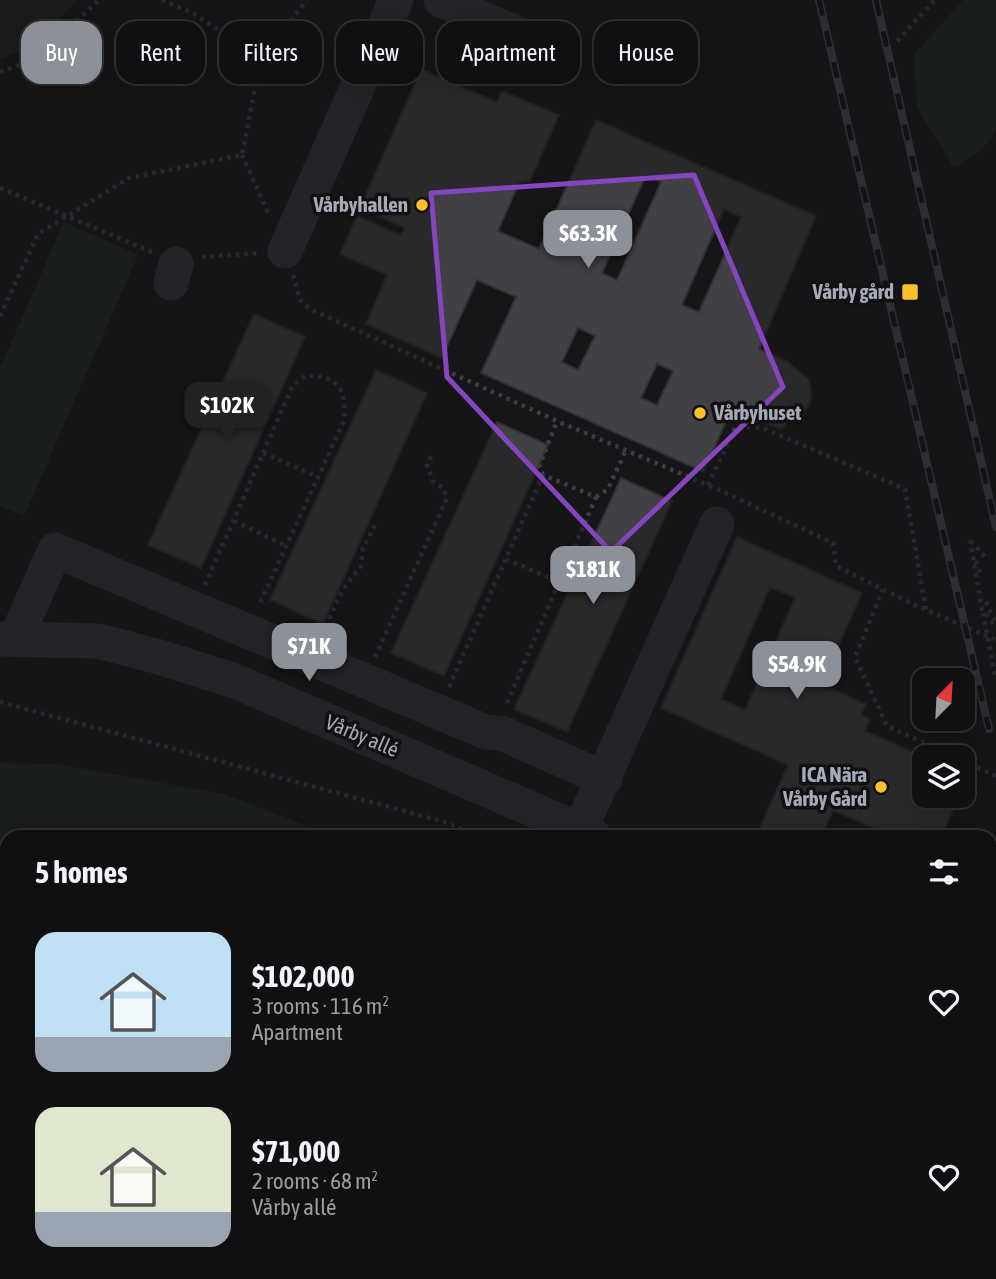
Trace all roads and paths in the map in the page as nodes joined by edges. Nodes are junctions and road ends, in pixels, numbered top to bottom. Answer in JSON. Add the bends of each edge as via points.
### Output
{"nodes":[{"id":1,"x":99,"y":0,"type":"edge"},
{"id":2,"x":162,"y":0,"type":"edge"},
{"id":3,"x":307,"y":0,"type":"edge"},
{"id":4,"x":396,"y":0,"type":"edge"},
{"id":5,"x":441,"y":0,"type":"edge"},
{"id":6,"x":935,"y":0,"type":"edge"},
{"id":7,"x":290,"y":21,"type":"edge"},
{"id":8,"x":488,"y":21,"type":"edge"},
{"id":9,"x":219,"y":30,"type":"edge"},
{"id":10,"x":897,"y":41,"type":"dead end"},
{"id":11,"x":0,"y":72,"type":"edge"},
{"id":12,"x":256,"y":84,"type":"edge"},
{"id":13,"x":242,"y":155,"type":"junction"},
{"id":14,"x":0,"y":188,"type":"edge"},
{"id":15,"x":69,"y":216,"type":"junction"},
{"id":16,"x":285,"y":251,"type":"junction"},
{"id":17,"x":0,"y":316,"type":"edge"},
{"id":18,"x":557,"y":421,"type":"junction"},
{"id":19,"x":626,"y":450,"type":"junction"},
{"id":20,"x":263,"y":453,"type":"junction"},
{"id":21,"x":432,"y":454,"type":"dead end"},
{"id":22,"x":543,"y":475,"type":"junction"},
{"id":23,"x":318,"y":477,"type":"junction"},
{"id":24,"x":708,"y":485,"type":"junction"},
{"id":25,"x":596,"y":497,"type":"junction"},
{"id":26,"x":233,"y":521,"type":"junction"},
{"id":27,"x":717,"y":524,"type":"dead end"},
{"id":28,"x":374,"y":525,"type":"dead end"},
{"id":29,"x":970,"y":540,"type":"junction"},
{"id":30,"x":286,"y":546,"type":"junction"},
{"id":31,"x":985,"y":556,"type":"dead end"},
{"id":32,"x":506,"y":559,"type":"junction"},
{"id":33,"x":980,"y":573,"type":"dead end"},
{"id":34,"x":559,"y":582,"type":"junction"},
{"id":35,"x":204,"y":588,"type":"dead end"},
{"id":36,"x":883,"y":589,"type":"junction"},
{"id":37,"x":986,"y":602,"type":"dead end"},
{"id":38,"x":982,"y":609,"type":"junction"},
{"id":39,"x":926,"y":610,"type":"junction"},
{"id":40,"x":256,"y":611,"type":"dead end"},
{"id":41,"x":996,"y":624,"type":"edge"},
{"id":42,"x":8,"y":638,"type":"edge"},
{"id":43,"x":320,"y":639,"type":"dead end"},
{"id":44,"x":996,"y":640,"type":"edge"},
{"id":45,"x":373,"y":662,"type":"dead end"},
{"id":46,"x":996,"y":678,"type":"edge"},
{"id":47,"x":448,"y":690,"type":"dead end"},
{"id":48,"x":0,"y":702,"type":"edge"},
{"id":49,"x":502,"y":714,"type":"dead end"},
{"id":50,"x":929,"y":745,"type":"edge"},
{"id":51,"x":975,"y":766,"type":"edge"},
{"id":52,"x":996,"y":776,"type":"edge"},
{"id":53,"x":605,"y":779,"type":"junction"},
{"id":54,"x":464,"y":830,"type":"edge"},
{"id":55,"x":580,"y":830,"type":"edge"},
{"id":56,"x":588,"y":830,"type":"edge"}],
"edges":[{"from":1,"to":11,"type":"path","via":[[35,59]]},
{"from":2,"to":9,"type":"path","via":[[193,12]]},
{"from":3,"to":7,"type":"path"},
{"from":4,"to":16,"type":"street"},
{"from":5,"to":8,"type":"street"},
{"from":6,"to":10,"type":"path"},
{"from":12,"to":13,"type":"path"},
{"from":13,"to":15,"type":"path","via":[[129,178]]},
{"from":13,"to":16,"type":"path"},
{"from":14,"to":15,"type":"path"},
{"from":15,"to":16,"type":"path","via":[[163,256],[173,273],[199,257]]},
{"from":15,"to":17,"type":"path","via":[[38,234]]},
{"from":16,"to":18,"type":"path","via":[[300,300],[310,309]]},
{"from":18,"to":19,"type":"path"},
{"from":18,"to":22,"type":"path","via":[[538,467]]},
{"from":19,"to":24,"type":"path"},
{"from":19,"to":25,"type":"path","via":[[608,489]]},
{"from":20,"to":23,"type":"path"},
{"from":20,"to":23,"type":"path","via":[[293,385],[305,376],[328,378],[346,401],[344,421]]},
{"from":20,"to":26,"type":"path"},
{"from":21,"to":45,"type":"path","via":[[427,466],[447,498]]},
{"from":22,"to":25,"type":"path"},
{"from":22,"to":32,"type":"path"},
{"from":23,"to":30,"type":"path"},
{"from":24,"to":36,"type":"path","via":[[833,543],[836,566]]},
{"from":24,"to":39,"type":"path","via":[[736,426],[763,428],[905,489]]},
{"from":25,"to":34,"type":"path"},
{"from":26,"to":30,"type":"path"},
{"from":26,"to":35,"type":"path"},
{"from":27,"to":53,"type":"street"},
{"from":28,"to":43,"type":"path","via":[[363,548],[361,566],[342,591]]},
{"from":29,"to":31,"type":"path"},
{"from":29,"to":33,"type":"path"},
{"from":29,"to":38,"type":"path"},
{"from":30,"to":40,"type":"path"},
{"from":32,"to":34,"type":"path"},
{"from":32,"to":47,"type":"path"},
{"from":34,"to":49,"type":"path"},
{"from":36,"to":39,"type":"path"},
{"from":36,"to":50,"type":"path","via":[[855,657],[887,726]]},
{"from":37,"to":41,"type":"path"},
{"from":38,"to":41,"type":"path"},
{"from":38,"to":46,"type":"path"},
{"from":39,"to":44,"type":"path"},
{"from":42,"to":53,"type":"street","via":[[55,550]]},
{"from":42,"to":55,"type":"street","name":"Vårby allé","via":[[99,641],[235,681]]},
{"from":48,"to":54,"type":"path"},
{"from":51,"to":52,"type":"path"},
{"from":53,"to":56,"type":"street"}]}
